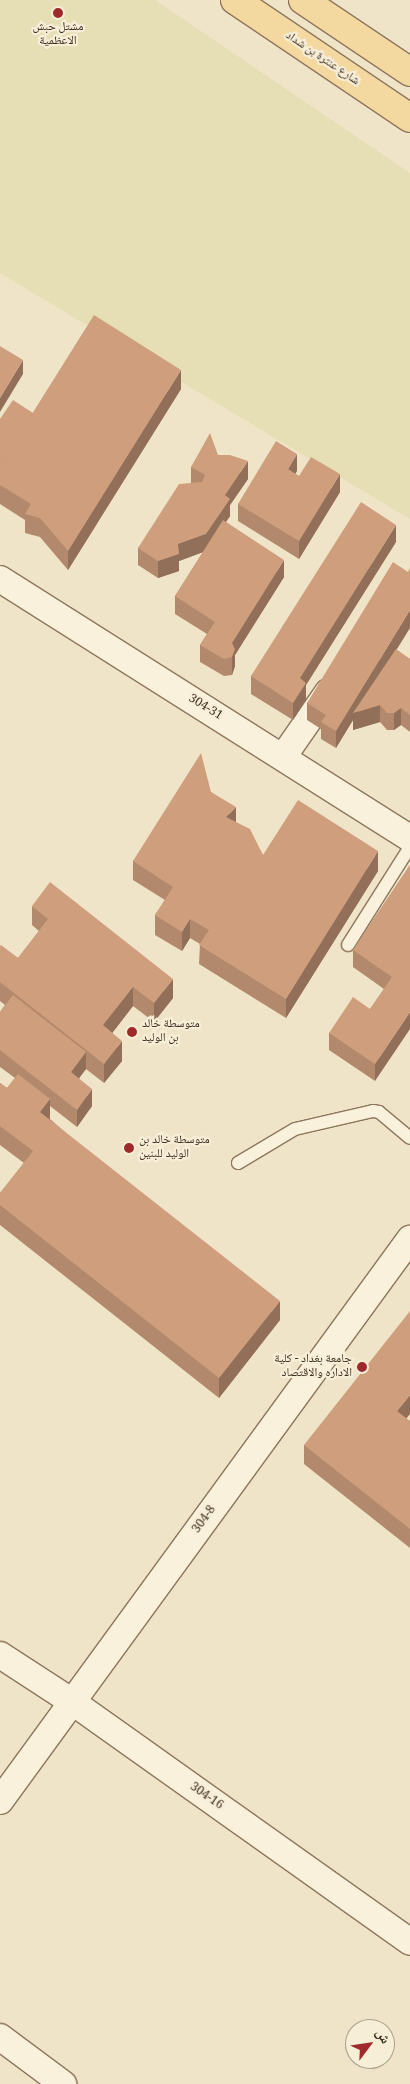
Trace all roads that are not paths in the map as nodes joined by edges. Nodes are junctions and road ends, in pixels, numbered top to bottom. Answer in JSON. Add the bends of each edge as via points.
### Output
{"nodes":[{"id":1,"x":235,"y":0,"type":"edge"},
{"id":2,"x":303,"y":0,"type":"edge"},
{"id":3,"x":410,"y":72,"type":"edge"},
{"id":4,"x":410,"y":118,"type":"edge"},
{"id":5,"x":0,"y":579,"type":"edge"},
{"id":6,"x":344,"y":670,"type":"edge"},
{"id":7,"x":282,"y":757,"type":"junction"},
{"id":8,"x":410,"y":838,"type":"edge"},
{"id":9,"x":410,"y":847,"type":"edge"},
{"id":10,"x":348,"y":945,"type":"dead end"},
{"id":11,"x":410,"y":1138,"type":"edge"},
{"id":12,"x":238,"y":1163,"type":"dead end"},
{"id":13,"x":410,"y":1239,"type":"edge"},
{"id":14,"x":0,"y":1655,"type":"edge"},
{"id":15,"x":74,"y":1702,"type":"junction"},
{"id":16,"x":0,"y":1801,"type":"edge"},
{"id":17,"x":410,"y":1942,"type":"edge"},
{"id":18,"x":0,"y":2037,"type":"edge"},
{"id":19,"x":63,"y":2084,"type":"edge"}],
"edges":[{"from":1,"to":4,"type":"main road","name":"شارع عنترة بن شداد"},
{"from":2,"to":3,"type":"main road"},
{"from":5,"to":7,"type":"street","name":"304-31"},
{"from":6,"to":7,"type":"street"},
{"from":7,"to":8,"type":"street","name":"304-31"},
{"from":9,"to":10,"type":"lane"},
{"from":11,"to":12,"type":"lane","via":[[379,1112],[373,1111],[295,1128]]},
{"from":13,"to":15,"type":"street","name":"304-8"},
{"from":14,"to":15,"type":"street","name":"304-16"},
{"from":15,"to":16,"type":"street","name":"304-8"},
{"from":15,"to":17,"type":"street","name":"304-16"},
{"from":18,"to":19,"type":"street"}]}
